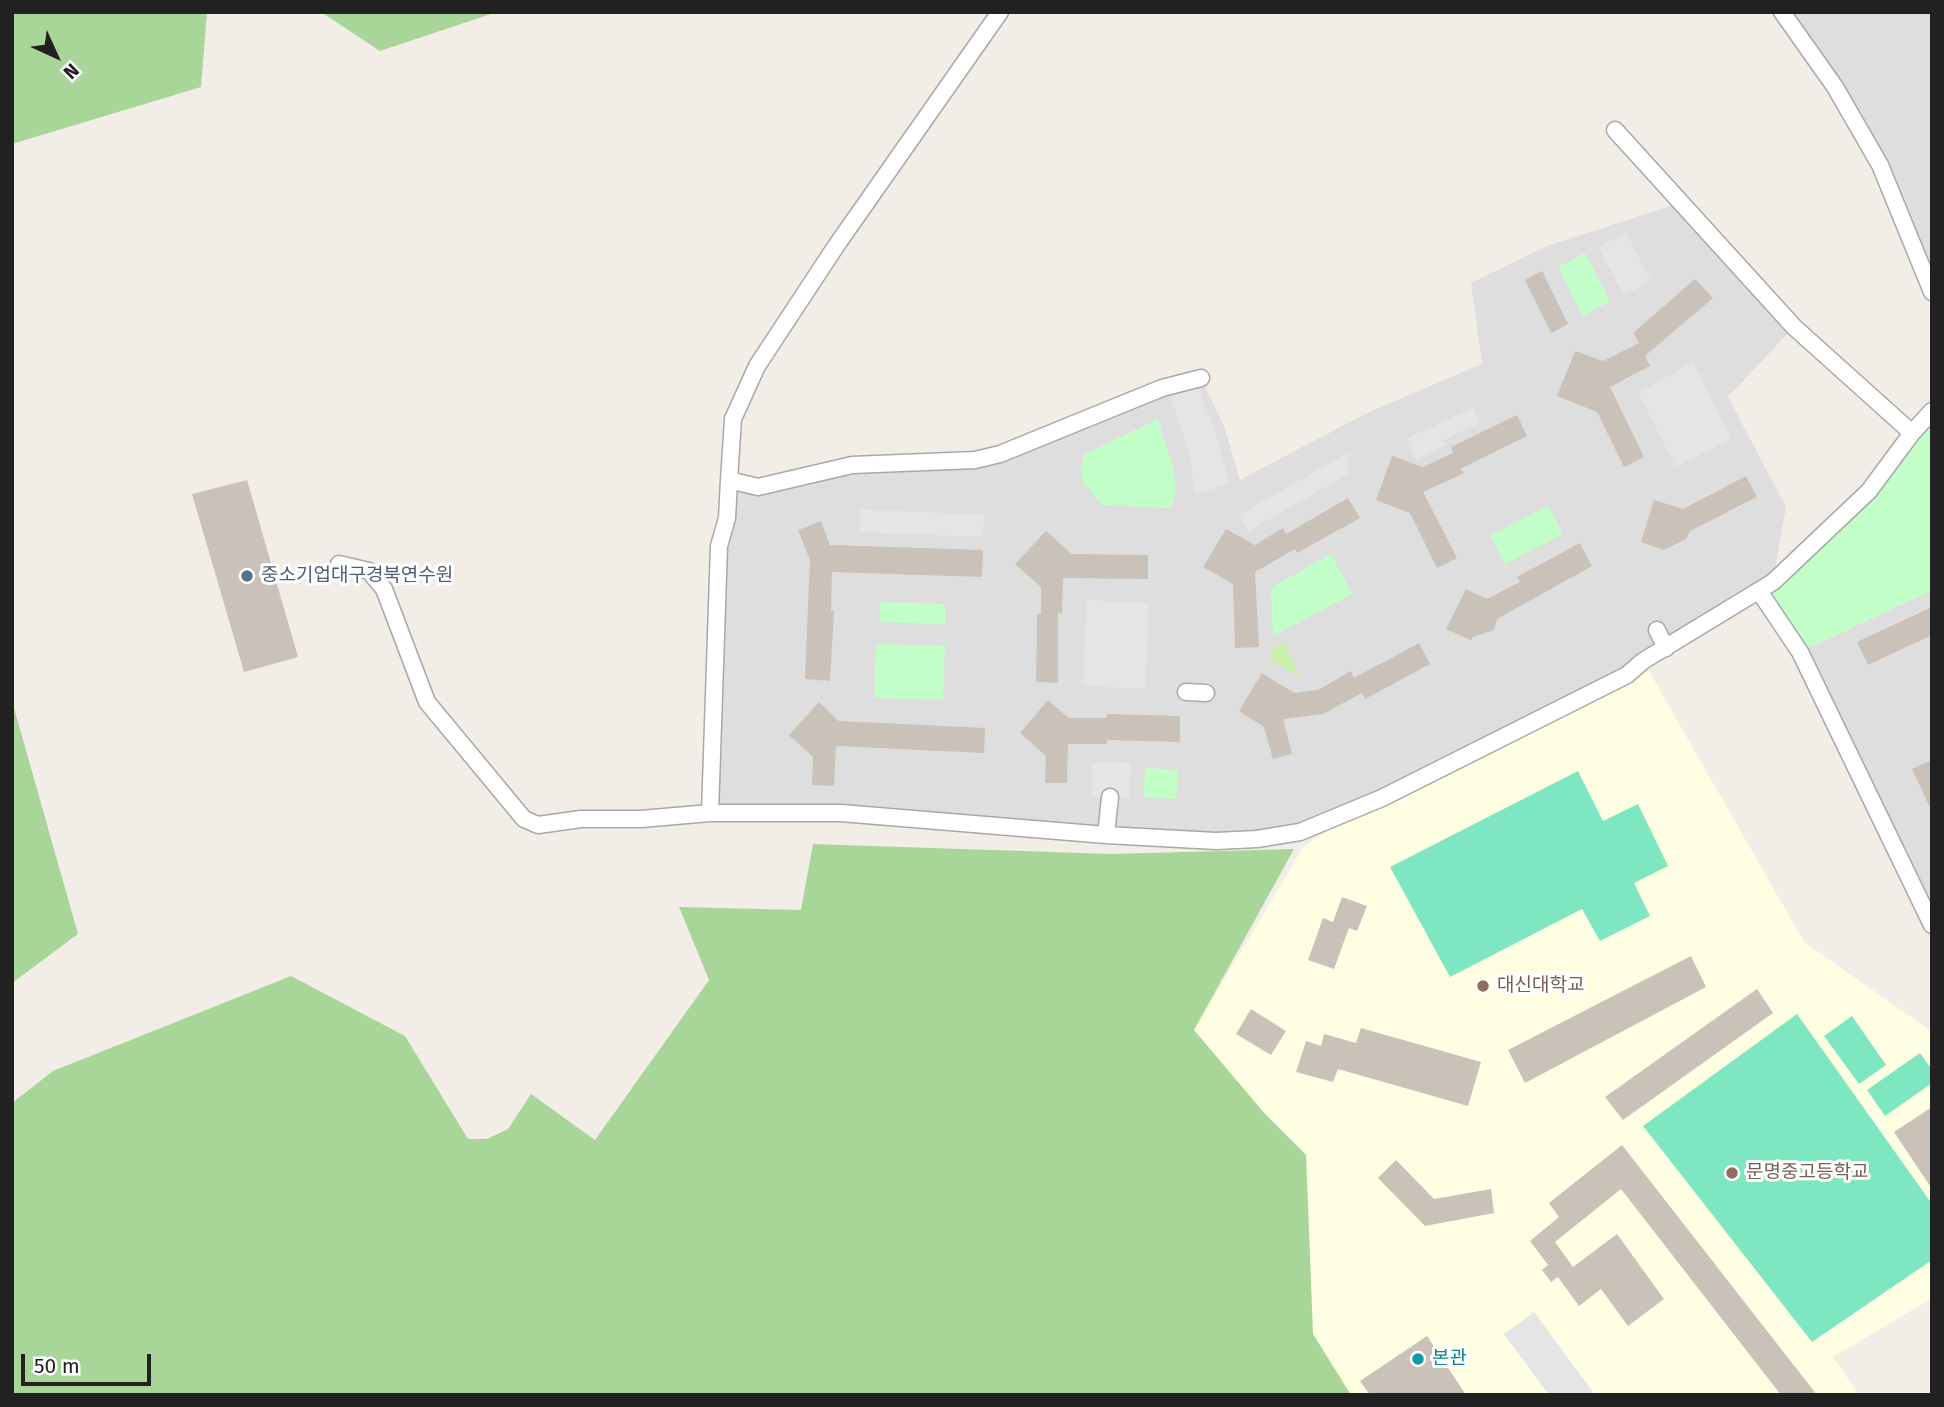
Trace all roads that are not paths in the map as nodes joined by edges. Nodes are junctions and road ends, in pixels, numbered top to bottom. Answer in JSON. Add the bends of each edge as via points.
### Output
{"nodes":[{"id":1,"x":1000,"y":12,"type":"edge"},
{"id":2,"x":1782,"y":12,"type":"edge"},
{"id":3,"x":1615,"y":130,"type":"dead end"},
{"id":4,"x":1932,"y":292,"type":"edge"},
{"id":5,"x":1201,"y":377,"type":"dead end"},
{"id":6,"x":1932,"y":411,"type":"edge"},
{"id":7,"x":1912,"y":433,"type":"junction"},
{"id":8,"x":729,"y":480,"type":"junction"},
{"id":9,"x":339,"y":564,"type":"dead end"},
{"id":10,"x":1759,"y":591,"type":"junction"},
{"id":11,"x":1657,"y":630,"type":"dead end"},
{"id":12,"x":1666,"y":648,"type":"junction"},
{"id":13,"x":1186,"y":692,"type":"dead end"},
{"id":14,"x":1206,"y":693,"type":"dead end"},
{"id":15,"x":1110,"y":797,"type":"dead end"},
{"id":16,"x":710,"y":813,"type":"junction"},
{"id":17,"x":1106,"y":835,"type":"junction"},
{"id":18,"x":1932,"y":925,"type":"edge"}],
"edges":[{"from":1,"to":8,"type":"street","via":[[757,366],[733,419]]},
{"from":2,"to":4,"type":"street","via":[[1835,87],[1880,165]]},
{"from":3,"to":7,"type":"street","via":[[1794,327]]},
{"from":5,"to":8,"type":"street","via":[[975,460],[852,465],[758,487]]},
{"from":6,"to":7,"type":"street"},
{"from":7,"to":10,"type":"street","via":[[1870,491]]},
{"from":8,"to":16,"type":"street","via":[[727,518],[719,547]]},
{"from":9,"to":16,"type":"street","via":[[369,570],[384,589],[427,702],[524,819],[556,825],[581,819]]},
{"from":10,"to":12,"type":"street"},
{"from":10,"to":18,"type":"street","via":[[1800,652]]},
{"from":11,"to":12,"type":"street"},
{"from":12,"to":17,"type":"street","via":[[1627,675],[1382,798],[1300,832],[1216,841]]},
{"from":13,"to":14,"type":"street"},
{"from":15,"to":17,"type":"street"},
{"from":16,"to":17,"type":"street","via":[[841,813]]}]}
